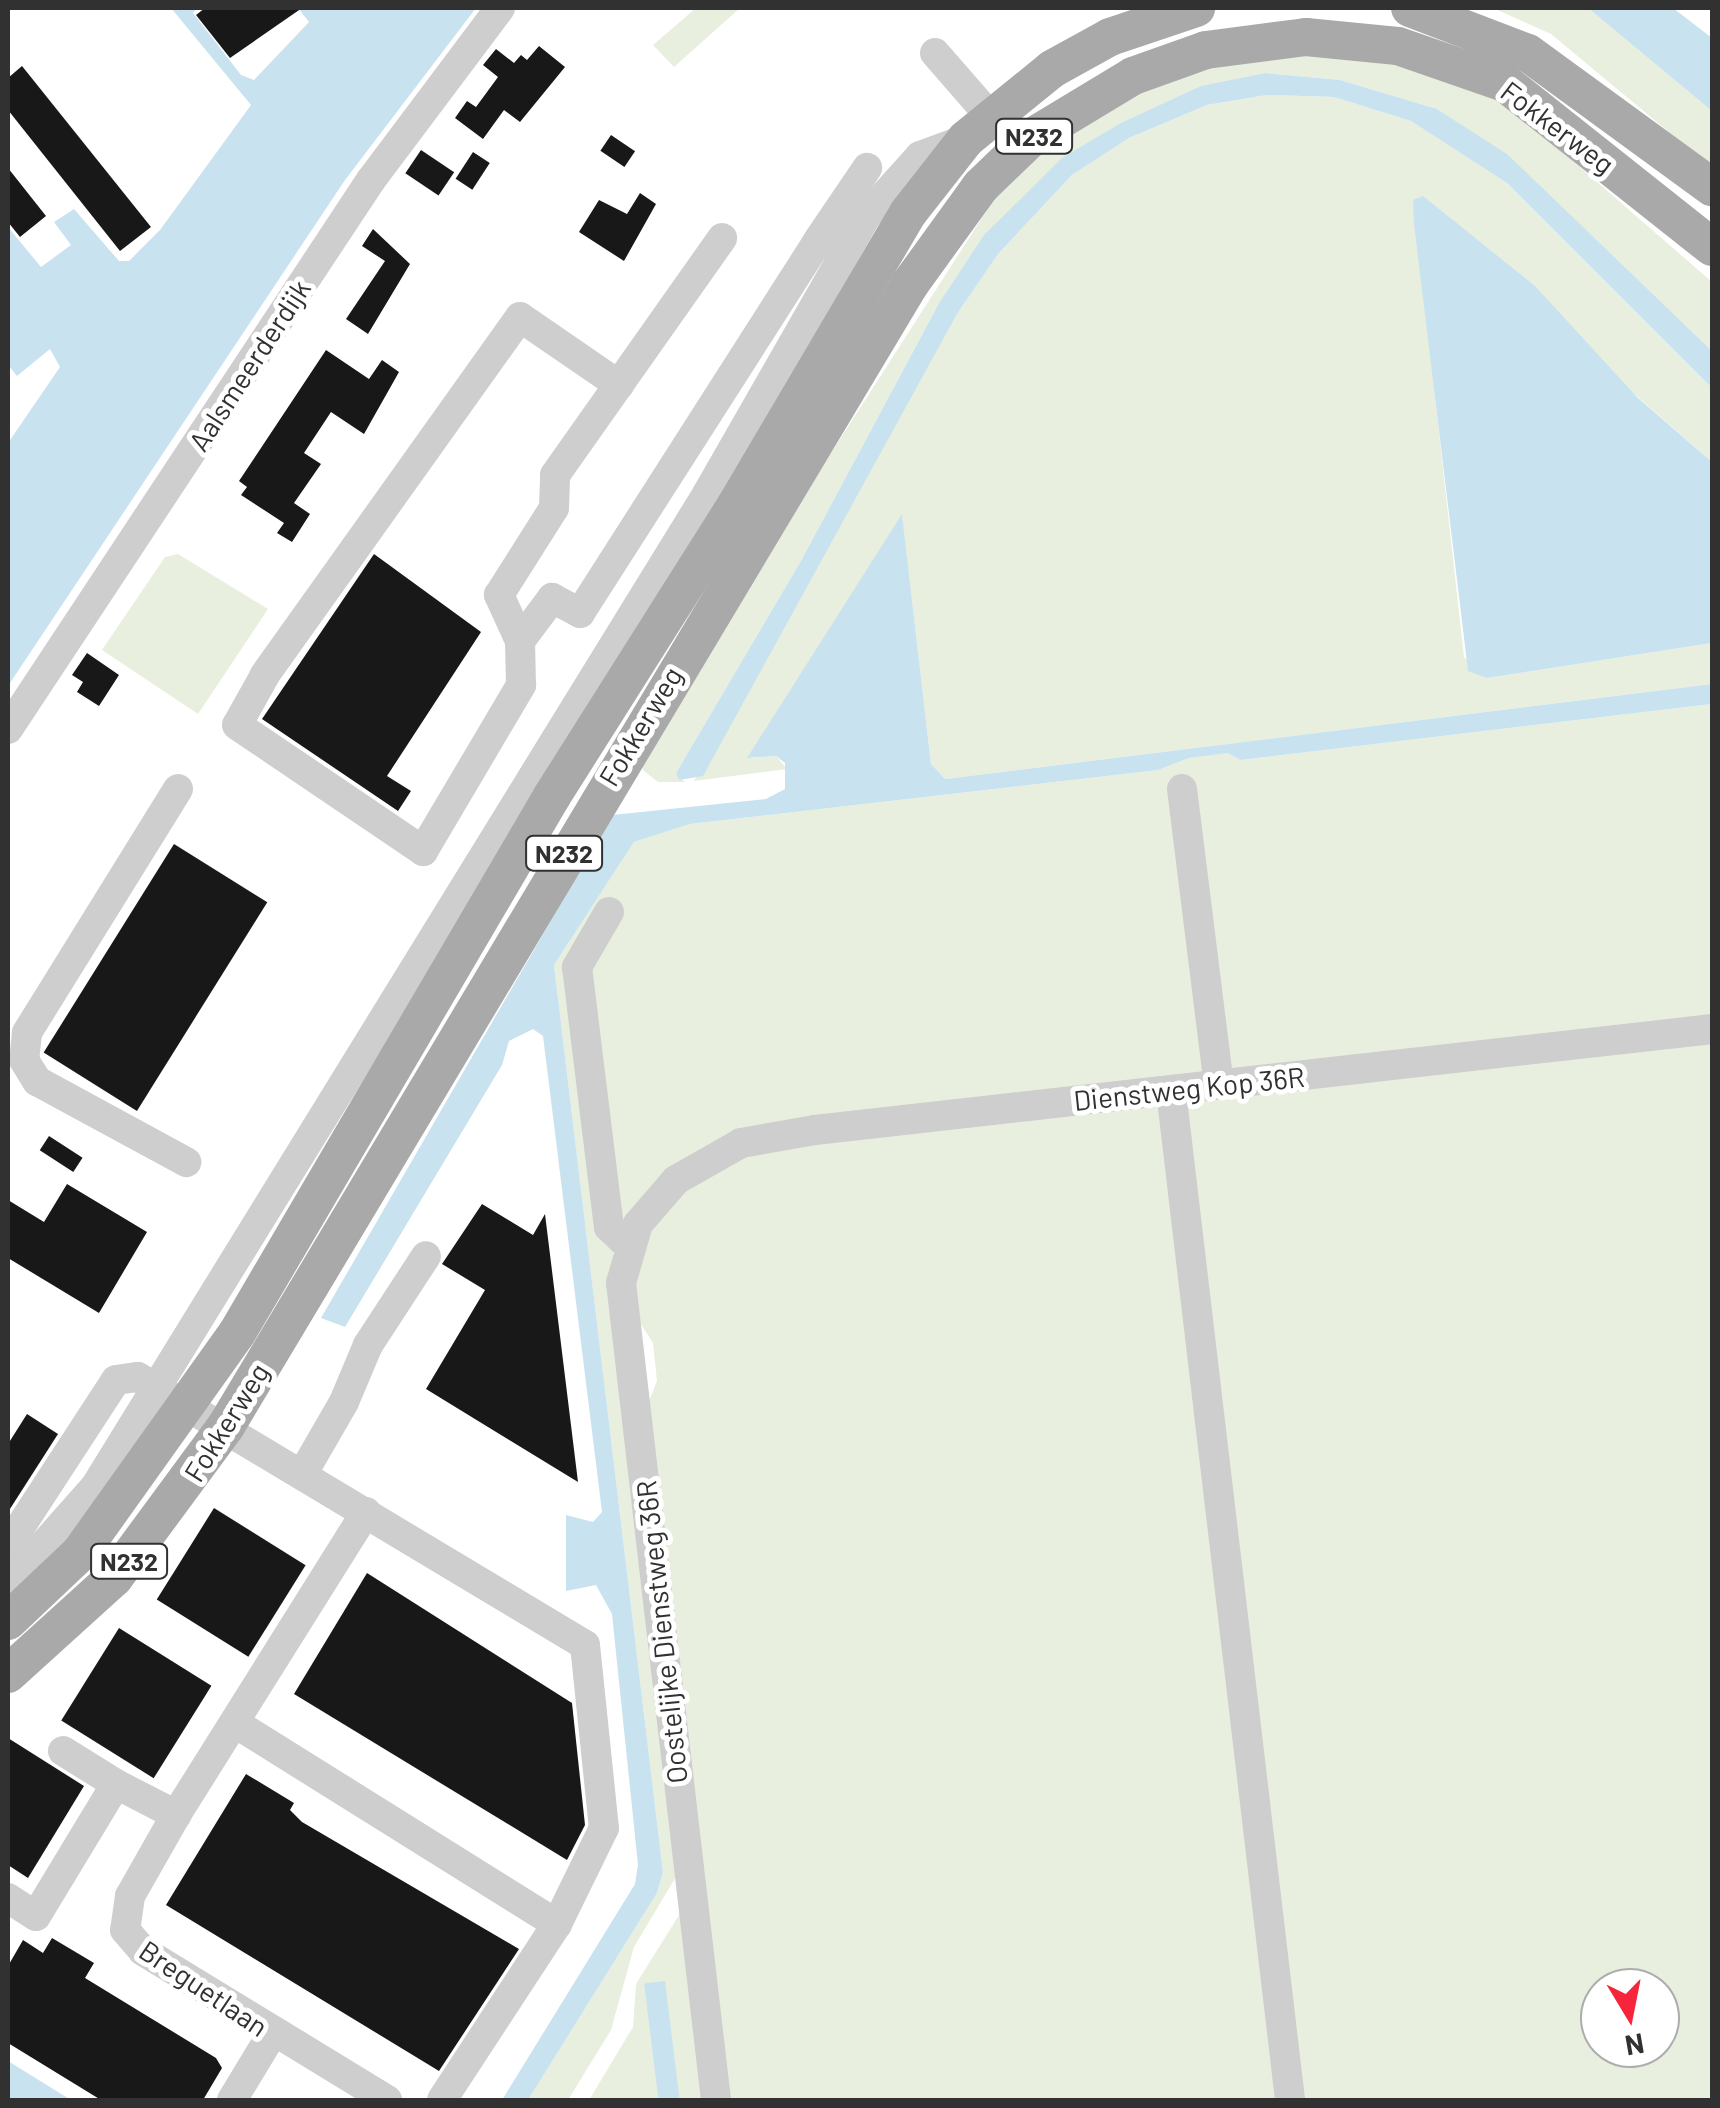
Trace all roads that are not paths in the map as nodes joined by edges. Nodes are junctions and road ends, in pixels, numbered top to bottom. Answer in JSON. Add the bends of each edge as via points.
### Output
{"nodes":[{"id":1,"x":500,"y":8,"type":"edge"},
{"id":2,"x":1410,"y":8,"type":"edge"},
{"id":3,"x":1191,"y":9,"type":"edge"},
{"id":4,"x":1206,"y":50,"type":"junction"},
{"id":5,"x":935,"y":53,"type":"dead end"},
{"id":6,"x":978,"y":127,"type":"junction"},
{"id":7,"x":867,"y":168,"type":"dead end"},
{"id":8,"x":1712,"y":187,"type":"edge"},
{"id":9,"x":722,"y":238,"type":"dead end"},
{"id":10,"x":1712,"y":246,"type":"edge"},
{"id":11,"x":832,"y":247,"type":"junction"},
{"id":12,"x":619,"y":385,"type":"junction"},
{"id":13,"x":520,"y":641,"type":"junction"},
{"id":14,"x":8,"y":729,"type":"edge"},
{"id":15,"x":477,"y":758,"type":"junction"},
{"id":16,"x":522,"y":785,"type":"junction"},
{"id":17,"x":178,"y":789,"type":"dead end"},
{"id":18,"x":1182,"y":789,"type":"dead end"},
{"id":19,"x":609,"y":912,"type":"dead end"},
{"id":20,"x":1712,"y":1029,"type":"edge"},
{"id":21,"x":1219,"y":1085,"type":"junction"},
{"id":22,"x":1172,"y":1090,"type":"junction"},
{"id":23,"x":186,"y":1162,"type":"dead end"},
{"id":24,"x":676,"y":1180,"type":"joint"},
{"id":25,"x":629,"y":1246,"type":"junction"},
{"id":26,"x":426,"y":1256,"type":"dead end"},
{"id":27,"x":154,"y":1386,"type":"junction"},
{"id":28,"x":191,"y":1404,"type":"junction"},
{"id":29,"x":226,"y":1426,"type":"junction"},
{"id":30,"x":302,"y":1473,"type":"junction"},
{"id":31,"x":366,"y":1512,"type":"junction"},
{"id":32,"x":8,"y":1585,"type":"edge"},
{"id":33,"x":8,"y":1621,"type":"edge"},
{"id":34,"x":8,"y":1674,"type":"edge"},
{"id":35,"x":235,"y":1723,"type":"junction"},
{"id":36,"x":63,"y":1751,"type":"dead end"},
{"id":37,"x":116,"y":1784,"type":"junction"},
{"id":38,"x":176,"y":1815,"type":"junction"},
{"id":39,"x":12,"y":1910,"type":"edge"},
{"id":40,"x":557,"y":1924,"type":"junction"},
{"id":41,"x":272,"y":2034,"type":"junction"},
{"id":42,"x":232,"y":2100,"type":"edge"},
{"id":43,"x":387,"y":2100,"type":"edge"},
{"id":44,"x":442,"y":2100,"type":"edge"},
{"id":45,"x":716,"y":2100,"type":"edge"},
{"id":46,"x":1290,"y":2100,"type":"edge"}],
"edges":[{"from":1,"to":14,"type":"street","name":"Aalsmeerderdijk","via":[[361,196]]},
{"from":2,"to":8,"type":"main road","name":"Fokkerweg","via":[[1528,53]]},
{"from":3,"to":4,"type":"main road","name":"Fokkerweg","number":"N232"},
{"from":3,"to":6,"type":"main road","name":"Fokkerweg","number":"N232","via":[[1080,52]]},
{"from":4,"to":10,"type":"main road","name":"Fokkerweg","number":"N232","via":[[1336,38],[1459,64],[1505,83]]},
{"from":4,"to":29,"type":"main road","name":"Fokkerweg","number":"N232","via":[[1096,94],[1032,137],[981,186],[910,284]]},
{"from":5,"to":6,"type":"street"},
{"from":6,"to":11,"type":"street","name":"Fokkerweg","via":[[920,156]]},
{"from":6,"to":28,"type":"main road","name":"Fokkerweg","number":"N232","via":[[908,213]]},
{"from":7,"to":11,"type":"street"},
{"from":9,"to":12,"type":"street"},
{"from":11,"to":13,"type":"street","via":[[580,613],[552,598]]},
{"from":11,"to":16,"type":"street","name":"Fokkerweg","via":[[707,494]]},
{"from":12,"to":13,"type":"street","via":[[555,476],[554,508],[500,594]]},
{"from":12,"to":15,"type":"street","via":[[520,317],[266,674],[237,725],[423,851]]},
{"from":13,"to":15,"type":"street","via":[[522,685]]},
{"from":15,"to":16,"type":"street"},
{"from":16,"to":27,"type":"street","name":"Fokkerweg"},
{"from":17,"to":23,"type":"street","via":[[28,1033],[24,1060],[37,1081]]},
{"from":18,"to":21,"type":"street"},
{"from":19,"to":25,"type":"street","via":[[578,967],[609,1227]]},
{"from":20,"to":21,"type":"street","name":"Dienstweg Kop 36R"},
{"from":21,"to":22,"type":"street","name":"Dienstweg Kop 36R"},
{"from":22,"to":24,"type":"street","name":"Dienstweg Kop 36R","via":[[741,1143]]},
{"from":22,"to":46,"type":"street"},
{"from":24,"to":25,"type":"street","name":"Oostelijke Dienstweg 36R","via":[[638,1224]]},
{"from":25,"to":45,"type":"street","name":"Oostelijke Dienstweg 36R","via":[[622,1283]]},
{"from":26,"to":30,"type":"street","via":[[368,1345]]},
{"from":27,"to":28,"type":"street","name":"Fokkerweg"},
{"from":27,"to":32,"type":"street","name":"Fokkerweg","via":[[95,1486]]},
{"from":28,"to":29,"type":"street"},
{"from":28,"to":33,"type":"main road","name":"Fokkerweg","number":"N232","via":[[80,1553]]},
{"from":29,"to":30,"type":"street"},
{"from":29,"to":34,"type":"main road","name":"Fokkerweg","number":"N232","via":[[114,1578]]},
{"from":30,"to":31,"type":"street"},
{"from":31,"to":35,"type":"street","name":"Breguetlaan"},
{"from":31,"to":40,"type":"street","via":[[572,1634],[591,1656],[604,1828]]},
{"from":35,"to":38,"type":"street","name":"Breguetlaan"},
{"from":35,"to":40,"type":"street"},
{"from":36,"to":37,"type":"street"},
{"from":37,"to":38,"type":"street"},
{"from":37,"to":39,"type":"street","via":[[36,1916]]},
{"from":38,"to":41,"type":"street","name":"Breguetlaan","via":[[130,1896],[125,1930],[143,1951]]},
{"from":40,"to":44,"type":"street"},
{"from":41,"to":42,"type":"street"},
{"from":41,"to":43,"type":"street","name":"Breguetlaan"}]}
